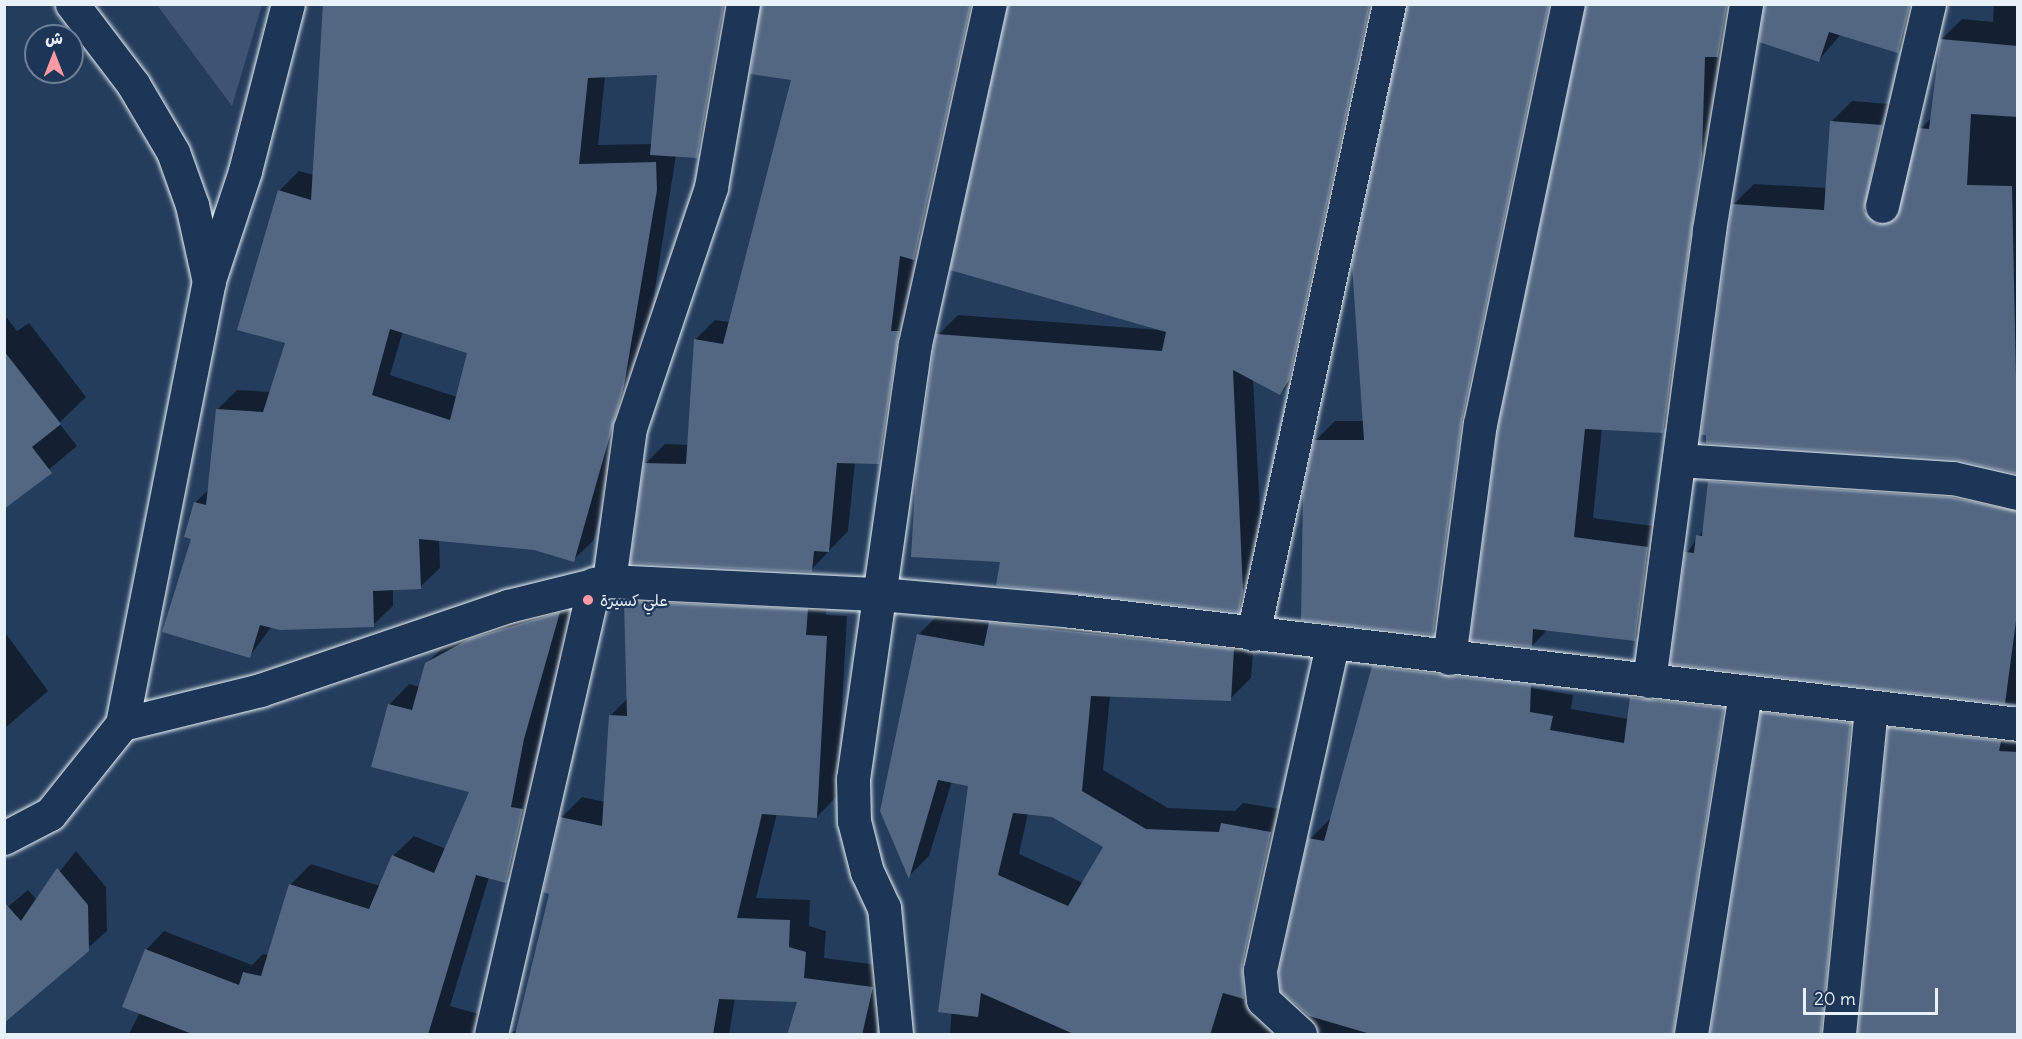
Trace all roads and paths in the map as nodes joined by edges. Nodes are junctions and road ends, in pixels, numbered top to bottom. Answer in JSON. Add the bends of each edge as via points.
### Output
{"nodes":[{"id":1,"x":72,"y":4,"type":"edge"},
{"id":2,"x":288,"y":4,"type":"edge"},
{"id":3,"x":743,"y":4,"type":"edge"},
{"id":4,"x":990,"y":4,"type":"edge"},
{"id":5,"x":1389,"y":4,"type":"edge"},
{"id":6,"x":1568,"y":4,"type":"edge"},
{"id":7,"x":1746,"y":4,"type":"edge"},
{"id":8,"x":1929,"y":4,"type":"edge"},
{"id":9,"x":1882,"y":206,"type":"dead end"},
{"id":10,"x":209,"y":282,"type":"junction"},
{"id":11,"x":1678,"y":460,"type":"junction"},
{"id":12,"x":2018,"y":493,"type":"edge"},
{"id":13,"x":601,"y":582,"type":"junction"},
{"id":14,"x":879,"y":594,"type":"junction"},
{"id":15,"x":1253,"y":634,"type":"junction"},
{"id":16,"x":1332,"y":645,"type":"junction"},
{"id":17,"x":1449,"y":658,"type":"junction"},
{"id":18,"x":1649,"y":681,"type":"junction"},
{"id":19,"x":1745,"y":693,"type":"junction"},
{"id":20,"x":1871,"y":708,"type":"junction"},
{"id":21,"x":122,"y":724,"type":"junction"},
{"id":22,"x":2018,"y":724,"type":"edge"},
{"id":23,"x":4,"y":838,"type":"edge"},
{"id":24,"x":491,"y":1035,"type":"edge"},
{"id":25,"x":896,"y":1035,"type":"edge"},
{"id":26,"x":1300,"y":1035,"type":"edge"},
{"id":27,"x":1691,"y":1035,"type":"edge"},
{"id":28,"x":1839,"y":1035,"type":"edge"}],
"edges":[{"from":1,"to":10,"type":"street","via":[[133,84],[172,152],[192,205]]},
{"from":2,"to":10,"type":"street","via":[[245,171]]},
{"from":3,"to":13,"type":"street","via":[[711,187],[630,428]]},
{"from":4,"to":14,"type":"street","via":[[915,344]]},
{"from":5,"to":15,"type":"street"},
{"from":6,"to":17,"type":"street","via":[[1480,424]]},
{"from":7,"to":11,"type":"street"},
{"from":8,"to":9,"type":"street"},
{"from":10,"to":21,"type":"street"},
{"from":11,"to":12,"type":"street","via":[[1953,478]]},
{"from":11,"to":18,"type":"street"},
{"from":13,"to":14,"type":"street"},
{"from":13,"to":21,"type":"street","via":[[508,606],[260,690]]},
{"from":13,"to":24,"type":"street"},
{"from":14,"to":15,"type":"street"},
{"from":14,"to":25,"type":"street","via":[[853,779],[854,821],[867,872],[884,908]]},
{"from":15,"to":16,"type":"street"},
{"from":16,"to":17,"type":"street"},
{"from":16,"to":26,"type":"street","via":[[1260,970],[1263,1000]]},
{"from":17,"to":18,"type":"street"},
{"from":18,"to":19,"type":"street"},
{"from":19,"to":20,"type":"street"},
{"from":19,"to":27,"type":"street"},
{"from":20,"to":22,"type":"street"},
{"from":20,"to":28,"type":"street"},
{"from":21,"to":23,"type":"street","via":[[50,814]]}]}
